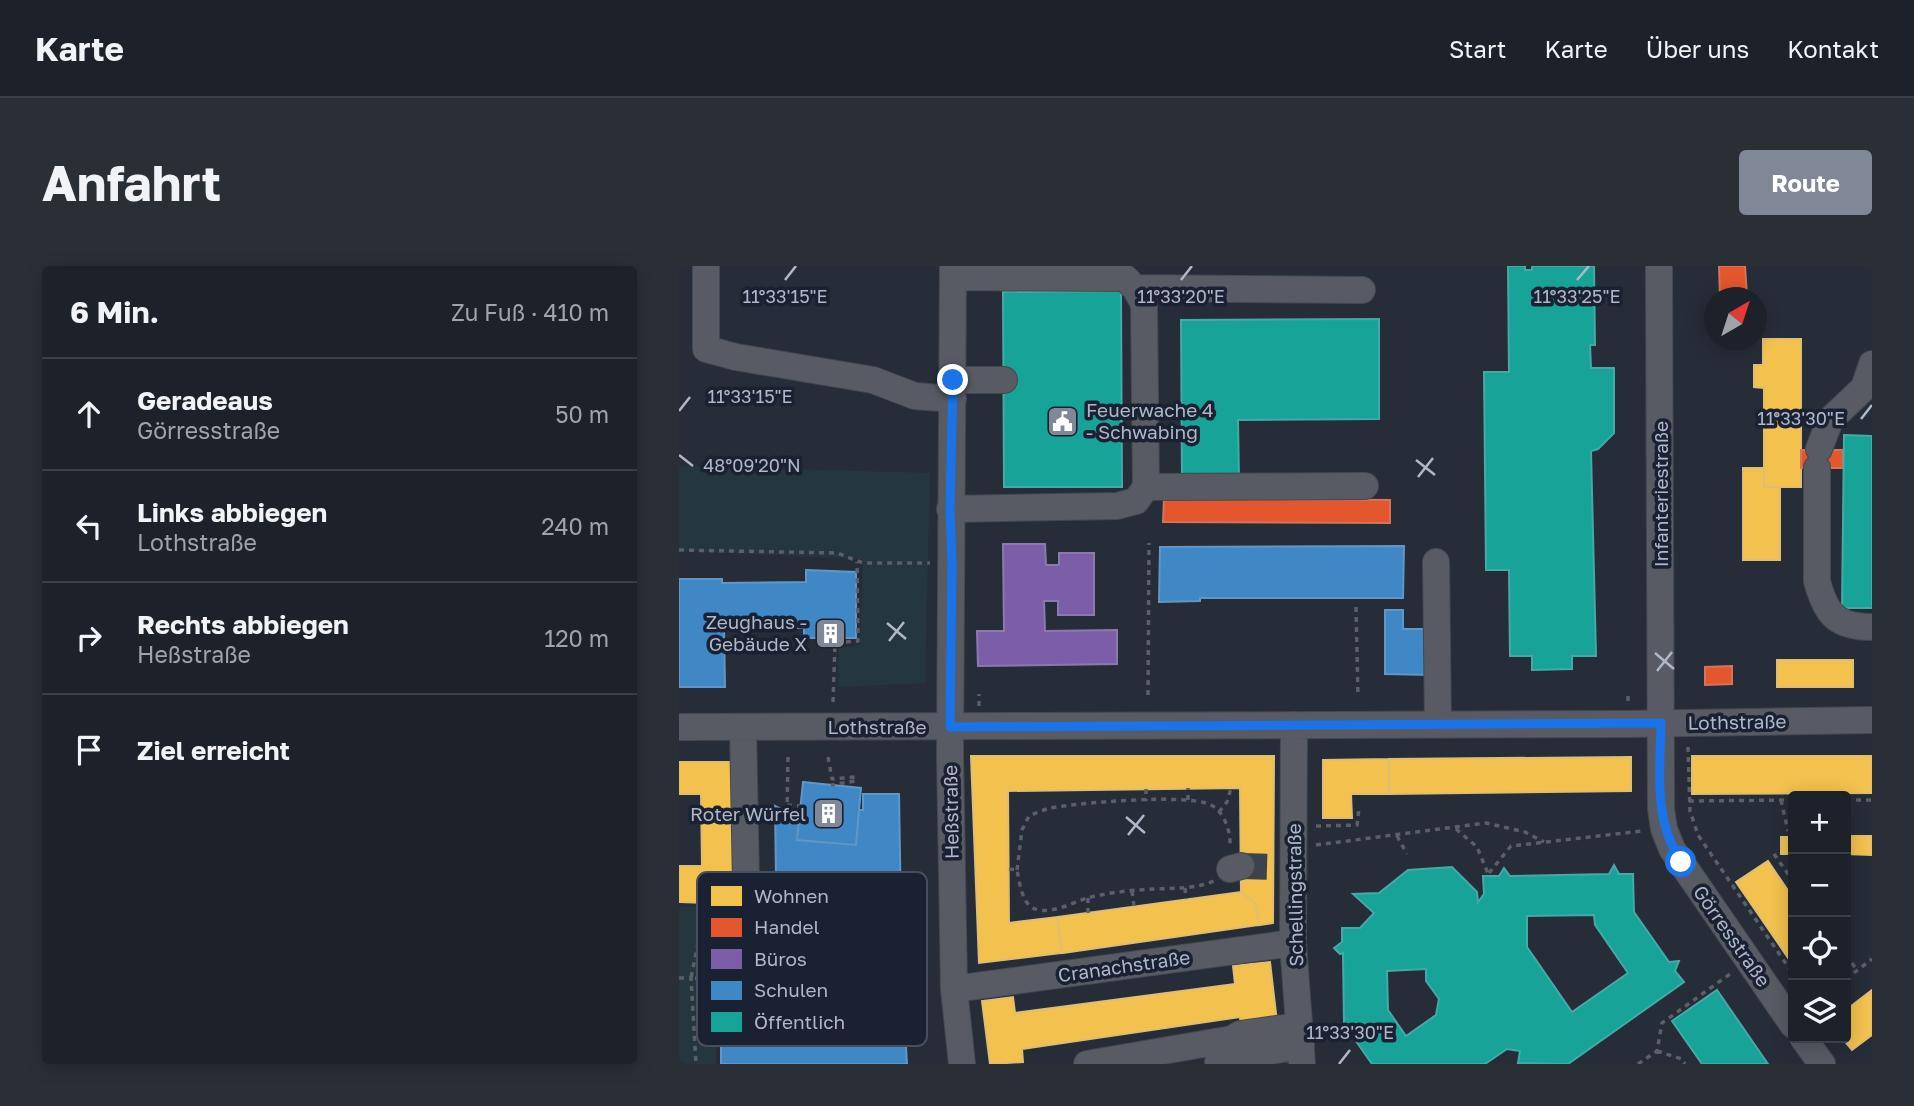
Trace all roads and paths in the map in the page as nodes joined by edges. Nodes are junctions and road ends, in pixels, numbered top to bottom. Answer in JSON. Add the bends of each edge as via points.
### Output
{"nodes":[{"id":1,"x":706,"y":266,"type":"edge"},
{"id":2,"x":1659,"y":266,"type":"edge"},
{"id":3,"x":953,"y":271,"type":"edge"},
{"id":4,"x":1135,"y":288,"type":"junction"},
{"id":5,"x":1362,"y":290,"type":"dead end"},
{"id":6,"x":1872,"y":364,"type":"edge"},
{"id":7,"x":1004,"y":380,"type":"dead end"},
{"id":8,"x":953,"y":389,"type":"junction"},
{"id":9,"x":1365,"y":486,"type":"dead end"},
{"id":10,"x":1146,"y":487,"type":"junction"},
{"id":11,"x":950,"y":509,"type":"junction"},
{"id":12,"x":1149,"y":543,"type":"dead end"},
{"id":13,"x":679,"y":550,"type":"edge"},
{"id":14,"x":857,"y":562,"type":"junction"},
{"id":15,"x":1436,"y":562,"type":"dead end"},
{"id":16,"x":952,"y":564,"type":"junction"},
{"id":17,"x":1356,"y":607,"type":"dead end"},
{"id":18,"x":1872,"y":627,"type":"edge"},
{"id":19,"x":1628,"y":691,"type":"dead end"},
{"id":20,"x":1148,"y":695,"type":"dead end"},
{"id":21,"x":1358,"y":697,"type":"dead end"},
{"id":22,"x":833,"y":702,"type":"dead end"},
{"id":23,"x":1628,"y":702,"type":"dead end"},
{"id":24,"x":1872,"y":720,"type":"edge"},
{"id":25,"x":1661,"y":723,"type":"junction"},
{"id":26,"x":1438,"y":724,"type":"junction"},
{"id":27,"x":1294,"y":725,"type":"junction"},
{"id":28,"x":679,"y":727,"type":"edge"},
{"id":29,"x":743,"y":727,"type":"junction"},
{"id":30,"x":950,"y":727,"type":"junction"},
{"id":31,"x":1688,"y":747,"type":"dead end"},
{"id":32,"x":788,"y":756,"type":"dead end"},
{"id":33,"x":828,"y":757,"type":"dead end"},
{"id":34,"x":831,"y":785,"type":"dead end"},
{"id":35,"x":1231,"y":788,"type":"dead end"},
{"id":36,"x":1146,"y":789,"type":"dead end"},
{"id":37,"x":1188,"y":789,"type":"dead end"},
{"id":38,"x":1188,"y":800,"type":"junction"},
{"id":39,"x":1781,"y":800,"type":"junction"},
{"id":40,"x":1788,"y":800,"type":"edge"},
{"id":41,"x":1851,"y":800,"type":"edge"},
{"id":42,"x":1872,"y":800,"type":"edge"},
{"id":43,"x":1146,"y":801,"type":"junction"},
{"id":44,"x":1689,"y":801,"type":"junction"},
{"id":45,"x":787,"y":805,"type":"junction"},
{"id":46,"x":800,"y":806,"type":"dead end"},
{"id":47,"x":1359,"y":808,"type":"dead end"},
{"id":48,"x":787,"y":812,"type":"dead end"},
{"id":49,"x":1219,"y":812,"type":"junction"},
{"id":50,"x":1456,"y":829,"type":"junction"},
{"id":51,"x":1642,"y":831,"type":"dead end"},
{"id":52,"x":1788,"y":831,"type":"dead end"},
{"id":53,"x":1397,"y":836,"type":"junction"},
{"id":54,"x":1544,"y":842,"type":"junction"},
{"id":55,"x":1288,"y":852,"type":"junction"},
{"id":56,"x":1407,"y":853,"type":"dead end"},
{"id":57,"x":1774,"y":854,"type":"dead end"},
{"id":58,"x":1009,"y":869,"type":"dead end"},
{"id":59,"x":1017,"y":870,"type":"junction"},
{"id":60,"x":753,"y":872,"type":"edge"},
{"id":61,"x":1788,"y":874,"type":"edge"},
{"id":62,"x":1185,"y":888,"type":"junction"},
{"id":63,"x":1132,"y":891,"type":"junction"},
{"id":64,"x":1088,"y":898,"type":"junction"},
{"id":65,"x":1186,"y":899,"type":"dead end"},
{"id":66,"x":1134,"y":906,"type":"dead end"},
{"id":67,"x":1089,"y":913,"type":"dead end"},
{"id":68,"x":1293,"y":943,"type":"junction"},
{"id":69,"x":697,"y":949,"type":"edge"},
{"id":70,"x":1872,"y":959,"type":"edge"},
{"id":71,"x":1851,"y":962,"type":"edge"},
{"id":72,"x":1788,"y":967,"type":"edge"},
{"id":73,"x":1857,"y":971,"type":"junction"},
{"id":74,"x":1732,"y":973,"type":"dead end"},
{"id":75,"x":1851,"y":975,"type":"edge"},
{"id":76,"x":679,"y":978,"type":"edge"},
{"id":77,"x":691,"y":978,"type":"junction"},
{"id":78,"x":697,"y":978,"type":"edge"},
{"id":79,"x":954,"y":989,"type":"junction"},
{"id":80,"x":1788,"y":1018,"type":"edge"},
{"id":81,"x":1807,"y":1043,"type":"edge"},
{"id":82,"x":1301,"y":1045,"type":"edge"},
{"id":83,"x":1657,"y":1051,"type":"junction"},
{"id":84,"x":1218,"y":1062,"type":"dead end"},
{"id":85,"x":1641,"y":1063,"type":"edge"},
{"id":86,"x":695,"y":1064,"type":"edge"},
{"id":87,"x":962,"y":1064,"type":"edge"},
{"id":88,"x":1087,"y":1064,"type":"edge"},
{"id":89,"x":1685,"y":1064,"type":"edge"},
{"id":90,"x":1822,"y":1064,"type":"edge"}],
"edges":[{"from":1,"to":8,"type":"street","via":[[706,349],[873,380],[915,396]]},
{"from":2,"to":25,"type":"street","name":"Infanteriestraße"},
{"from":3,"to":4,"type":"street","via":[[1125,278]]},
{"from":3,"to":8,"type":"street","name":"Heßstraße"},
{"from":4,"to":5,"type":"street"},
{"from":4,"to":10,"type":"street","via":[[1144,304]]},
{"from":6,"to":18,"type":"street","via":[[1864,388],[1830,420],[1818,459],[1817,582],[1831,615],[1847,625]]},
{"from":7,"to":8,"type":"street"},
{"from":8,"to":11,"type":"street","name":"Heßstraße","via":[[944,450]]},
{"from":9,"to":10,"type":"street"},
{"from":10,"to":11,"type":"street","via":[[1136,501],[1117,506]]},
{"from":11,"to":16,"type":"street","name":"Heßstraße"},
{"from":12,"to":20,"type":"path"},
{"from":13,"to":14,"type":"path","via":[[837,553]]},
{"from":14,"to":16,"type":"path"},
{"from":14,"to":22,"type":"path","via":[[858,641],[835,643]]},
{"from":15,"to":26,"type":"street"},
{"from":16,"to":30,"type":"street","name":"Heßstraße"},
{"from":17,"to":21,"type":"path"},
{"from":19,"to":23,"type":"path"},
{"from":24,"to":25,"type":"street","name":"Lothstraße"},
{"from":25,"to":26,"type":"street","name":"Lothstraße"},
{"from":25,"to":80,"type":"street","name":"Görresstraße","via":[[1661,809],[1668,839]]},
{"from":26,"to":27,"type":"street","name":"Lothstraße"},
{"from":27,"to":30,"type":"street","name":"Lothstraße"},
{"from":27,"to":55,"type":"street","name":"Schellingstraße"},
{"from":28,"to":29,"type":"street","name":"Lothstraße"},
{"from":29,"to":30,"type":"street","name":"Lothstraße"},
{"from":29,"to":60,"type":"street"},
{"from":30,"to":79,"type":"street","name":"Heßstraße"},
{"from":31,"to":44,"type":"path"},
{"from":32,"to":45,"type":"path"},
{"from":33,"to":34,"type":"path","via":[[832,779],[855,777],[855,781]]},
{"from":35,"to":49,"type":"path"},
{"from":36,"to":43,"type":"path"},
{"from":37,"to":38,"type":"path"},
{"from":38,"to":43,"type":"path"},
{"from":38,"to":49,"type":"path"},
{"from":39,"to":40,"type":"path"},
{"from":39,"to":44,"type":"path"},
{"from":39,"to":52,"type":"path"},
{"from":41,"to":42,"type":"path"},
{"from":43,"to":59,"type":"path","via":[[1048,808],[1029,816],[1022,830]]},
{"from":44,"to":72,"type":"path","via":[[1705,848]]},
{"from":45,"to":46,"type":"path"},
{"from":45,"to":48,"type":"path"},
{"from":47,"to":55,"type":"path","via":[[1357,825]]},
{"from":49,"to":62,"type":"path","via":[[1231,834],[1235,868],[1215,881]]},
{"from":50,"to":53,"type":"path"},
{"from":50,"to":54,"type":"path","via":[[1486,823],[1525,832]]},
{"from":50,"to":54,"type":"path","via":[[1478,847],[1489,875],[1511,846]]},
{"from":51,"to":54,"type":"path"},
{"from":53,"to":55,"type":"path"},
{"from":53,"to":56,"type":"path"},
{"from":55,"to":68,"type":"street","name":"Schellingstraße"},
{"from":57,"to":61,"type":"path"},
{"from":58,"to":59,"type":"path"},
{"from":59,"to":64,"type":"path","via":[[1028,906],[1039,911]]},
{"from":62,"to":63,"type":"path"},
{"from":62,"to":65,"type":"path"},
{"from":63,"to":64,"type":"path"},
{"from":63,"to":66,"type":"path"},
{"from":64,"to":67,"type":"path"},
{"from":68,"to":79,"type":"street","name":"Cranachstraße"},
{"from":68,"to":82,"type":"street","name":"Schellingstraße"},
{"from":69,"to":77,"type":"path"},
{"from":70,"to":73,"type":"path"},
{"from":71,"to":73,"type":"path"},
{"from":73,"to":75,"type":"path"},
{"from":74,"to":83,"type":"path","via":[[1662,1023]]},
{"from":76,"to":77,"type":"path"},
{"from":77,"to":78,"type":"path"},
{"from":77,"to":86,"type":"path"},
{"from":79,"to":87,"type":"street","name":"Heßstraße"},
{"from":81,"to":90,"type":"street"},
{"from":82,"to":84,"type":"street"},
{"from":82,"to":88,"type":"street","via":[[1240,1034],[1233,1040]]},
{"from":83,"to":85,"type":"path"},
{"from":83,"to":89,"type":"path"}]}
